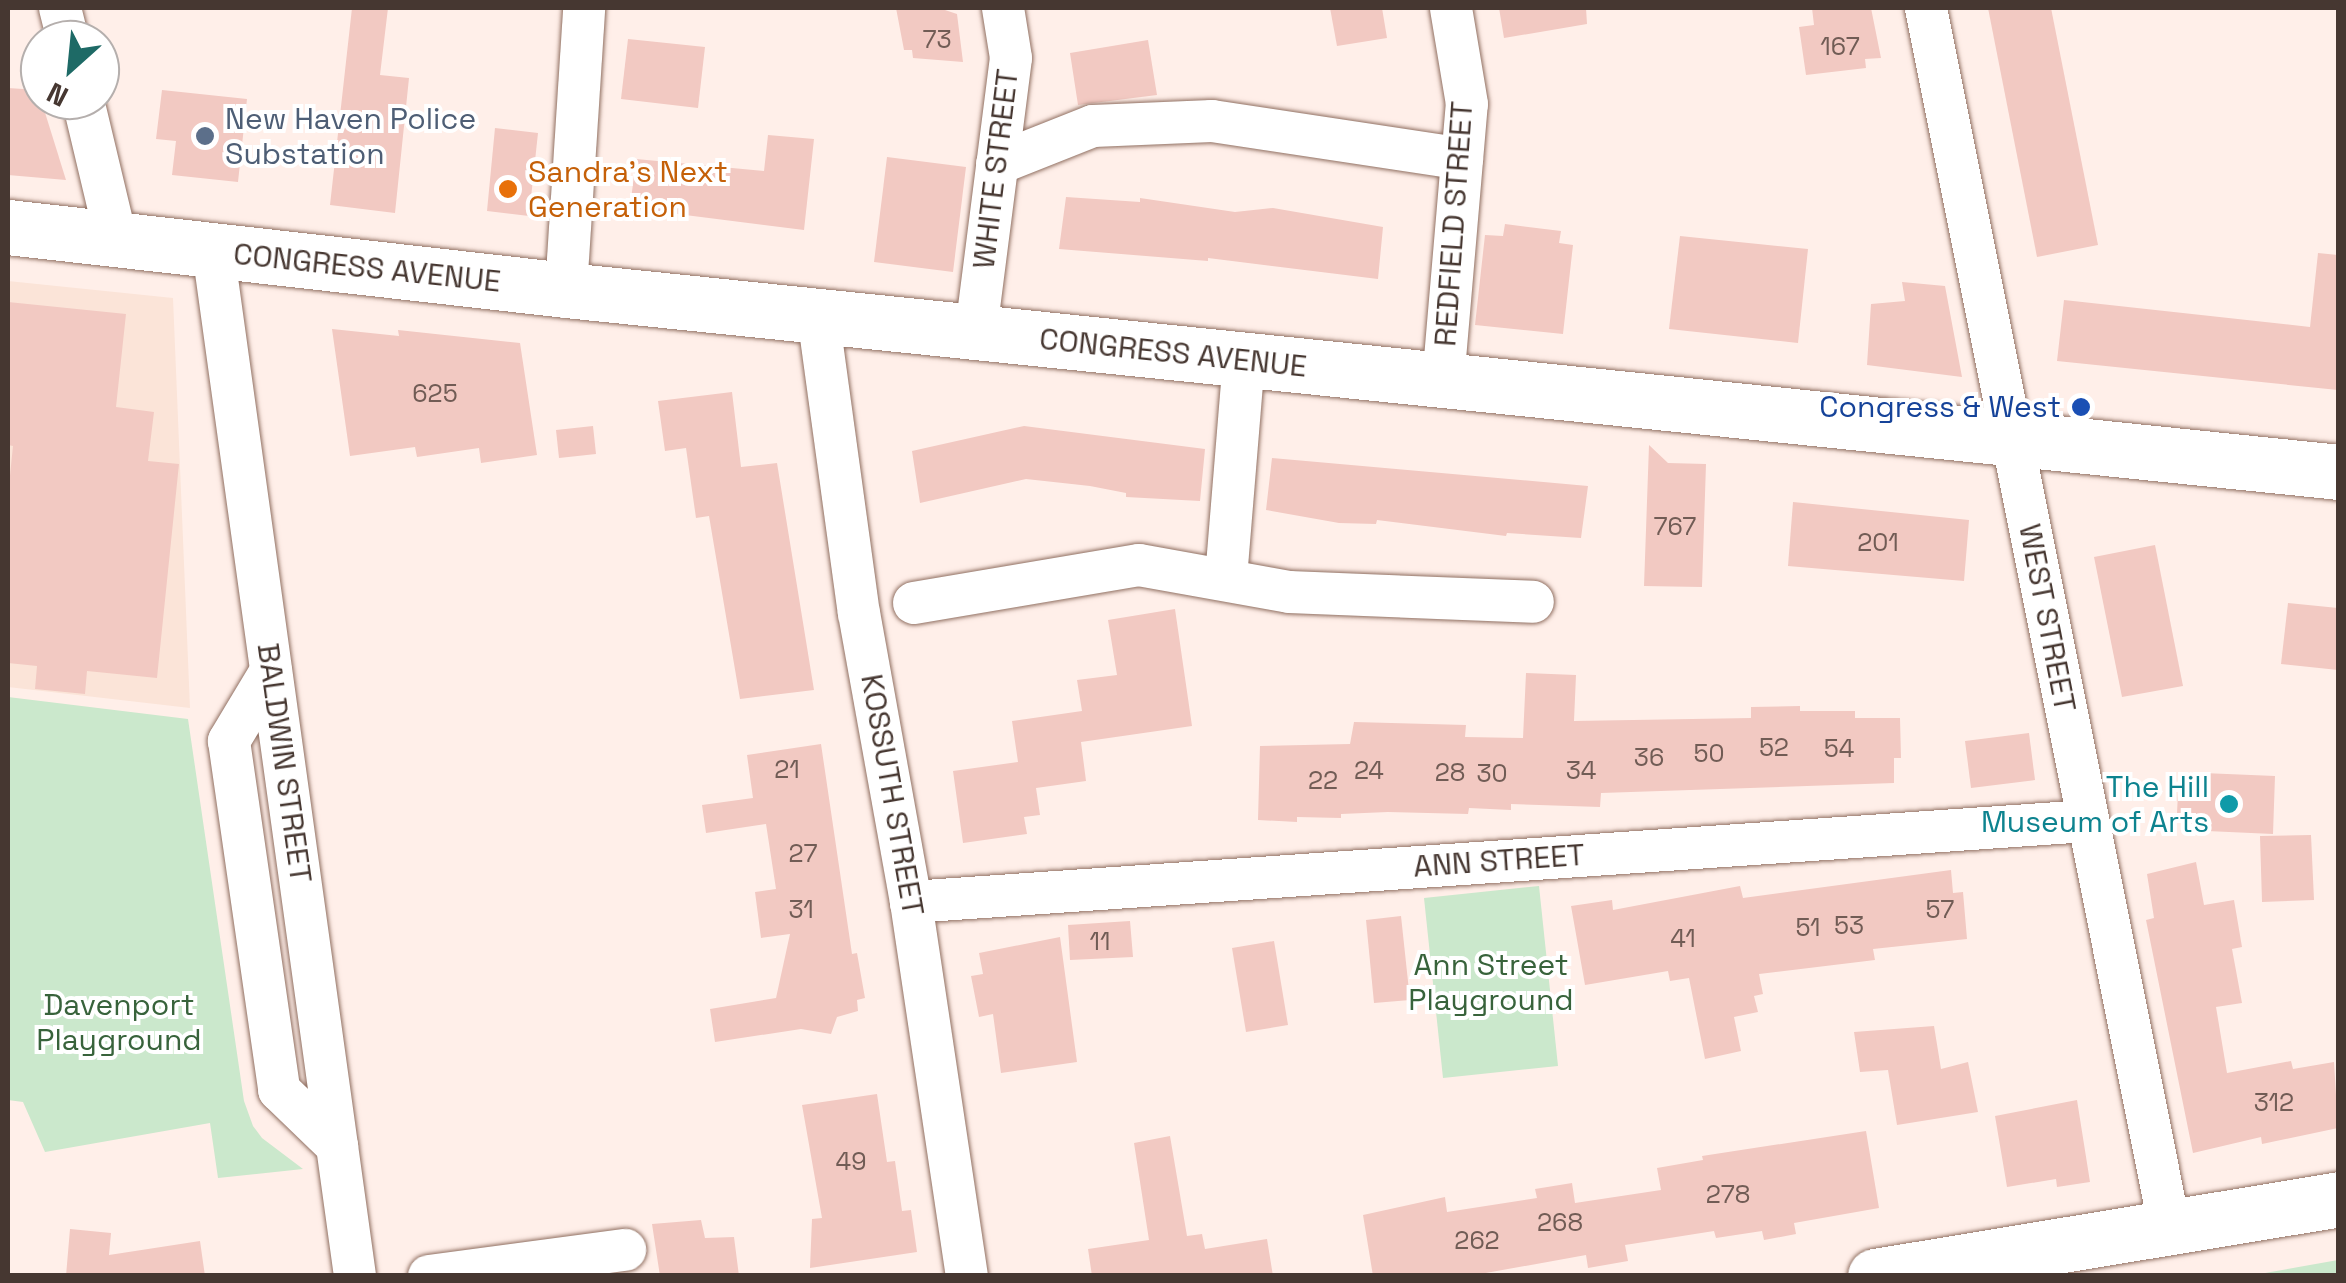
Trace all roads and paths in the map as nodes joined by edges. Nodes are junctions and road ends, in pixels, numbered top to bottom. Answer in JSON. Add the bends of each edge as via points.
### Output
{"nodes":[{"id":1,"x":584,"y":8,"type":"edge"},
{"id":2,"x":1002,"y":8,"type":"edge"},
{"id":3,"x":1451,"y":8,"type":"edge"},
{"id":4,"x":1926,"y":8,"type":"edge"},
{"id":5,"x":87,"y":120,"type":"edge"},
{"id":6,"x":1462,"y":159,"type":"junction"},
{"id":7,"x":997,"y":164,"type":"junction"},
{"id":8,"x":8,"y":227,"type":"edge"},
{"id":9,"x":116,"y":238,"type":"junction"},
{"id":10,"x":213,"y":250,"type":"junction"},
{"id":11,"x":566,"y":290,"type":"junction"},
{"id":12,"x":818,"y":315,"type":"junction"},
{"id":13,"x":976,"y":332,"type":"junction"},
{"id":14,"x":1244,"y":360,"type":"junction"},
{"id":15,"x":1443,"y":382,"type":"junction"},
{"id":16,"x":2012,"y":438,"type":"junction"},
{"id":17,"x":2338,"y":472,"type":"edge"},
{"id":18,"x":1226,"y":578,"type":"junction"},
{"id":19,"x":1534,"y":602,"type":"dead end"},
{"id":20,"x":914,"y":603,"type":"dead end"},
{"id":21,"x":2086,"y":821,"type":"junction"},
{"id":22,"x":912,"y":902,"type":"junction"},
{"id":23,"x":2338,"y":1198,"type":"edge"},
{"id":24,"x":2170,"y":1228,"type":"junction"},
{"id":25,"x":625,"y":1250,"type":"dead end"},
{"id":26,"x":1906,"y":1272,"type":"edge"},
{"id":27,"x":355,"y":1276,"type":"edge"},
{"id":28,"x":429,"y":1276,"type":"edge"},
{"id":29,"x":967,"y":1276,"type":"edge"}],
"edges":[{"from":1,"to":11,"type":"street"},
{"from":2,"to":7,"type":"street","name":"WHITE STREET","via":[[1010,58]]},
{"from":3,"to":6,"type":"street","name":"REDFIELD STREET","via":[[1467,104]]},
{"from":4,"to":16,"type":"street","name":"WEST STREET"},
{"from":5,"to":9,"type":"street"},
{"from":6,"to":7,"type":"street","via":[[1212,121],[1093,126]]},
{"from":6,"to":15,"type":"street","name":"REDFIELD STREET"},
{"from":7,"to":13,"type":"street","name":"WHITE STREET"},
{"from":8,"to":9,"type":"main road","name":"CONGRESS AVENUE"},
{"from":9,"to":10,"type":"main road","name":"CONGRESS AVENUE"},
{"from":10,"to":11,"type":"main road","name":"CONGRESS AVENUE"},
{"from":10,"to":27,"type":"street","name":"BALDWIN STREET"},
{"from":11,"to":12,"type":"main road","name":"CONGRESS AVENUE"},
{"from":12,"to":13,"type":"main road","name":"CONGRESS AVENUE"},
{"from":12,"to":22,"type":"street","name":"KOSSUTH STREET","via":[[859,613]]},
{"from":13,"to":14,"type":"main road","name":"CONGRESS AVENUE"},
{"from":14,"to":15,"type":"main road","name":"CONGRESS AVENUE"},
{"from":14,"to":18,"type":"street"},
{"from":15,"to":16,"type":"main road","name":"CONGRESS AVENUE"},
{"from":16,"to":17,"type":"main road","name":"CONGRESS AVENUE"},
{"from":16,"to":21,"type":"street","name":"WEST STREET"},
{"from":18,"to":19,"type":"street","via":[[1289,592]]},
{"from":18,"to":20,"type":"street","via":[[1139,565]]},
{"from":21,"to":22,"type":"street","name":"ANN STREET"},
{"from":21,"to":24,"type":"street","name":"WEST STREET"},
{"from":22,"to":29,"type":"street","name":"KOSSUTH STREET"},
{"from":23,"to":24,"type":"main road"},
{"from":24,"to":26,"type":"main road"},
{"from":25,"to":28,"type":"street"}]}
